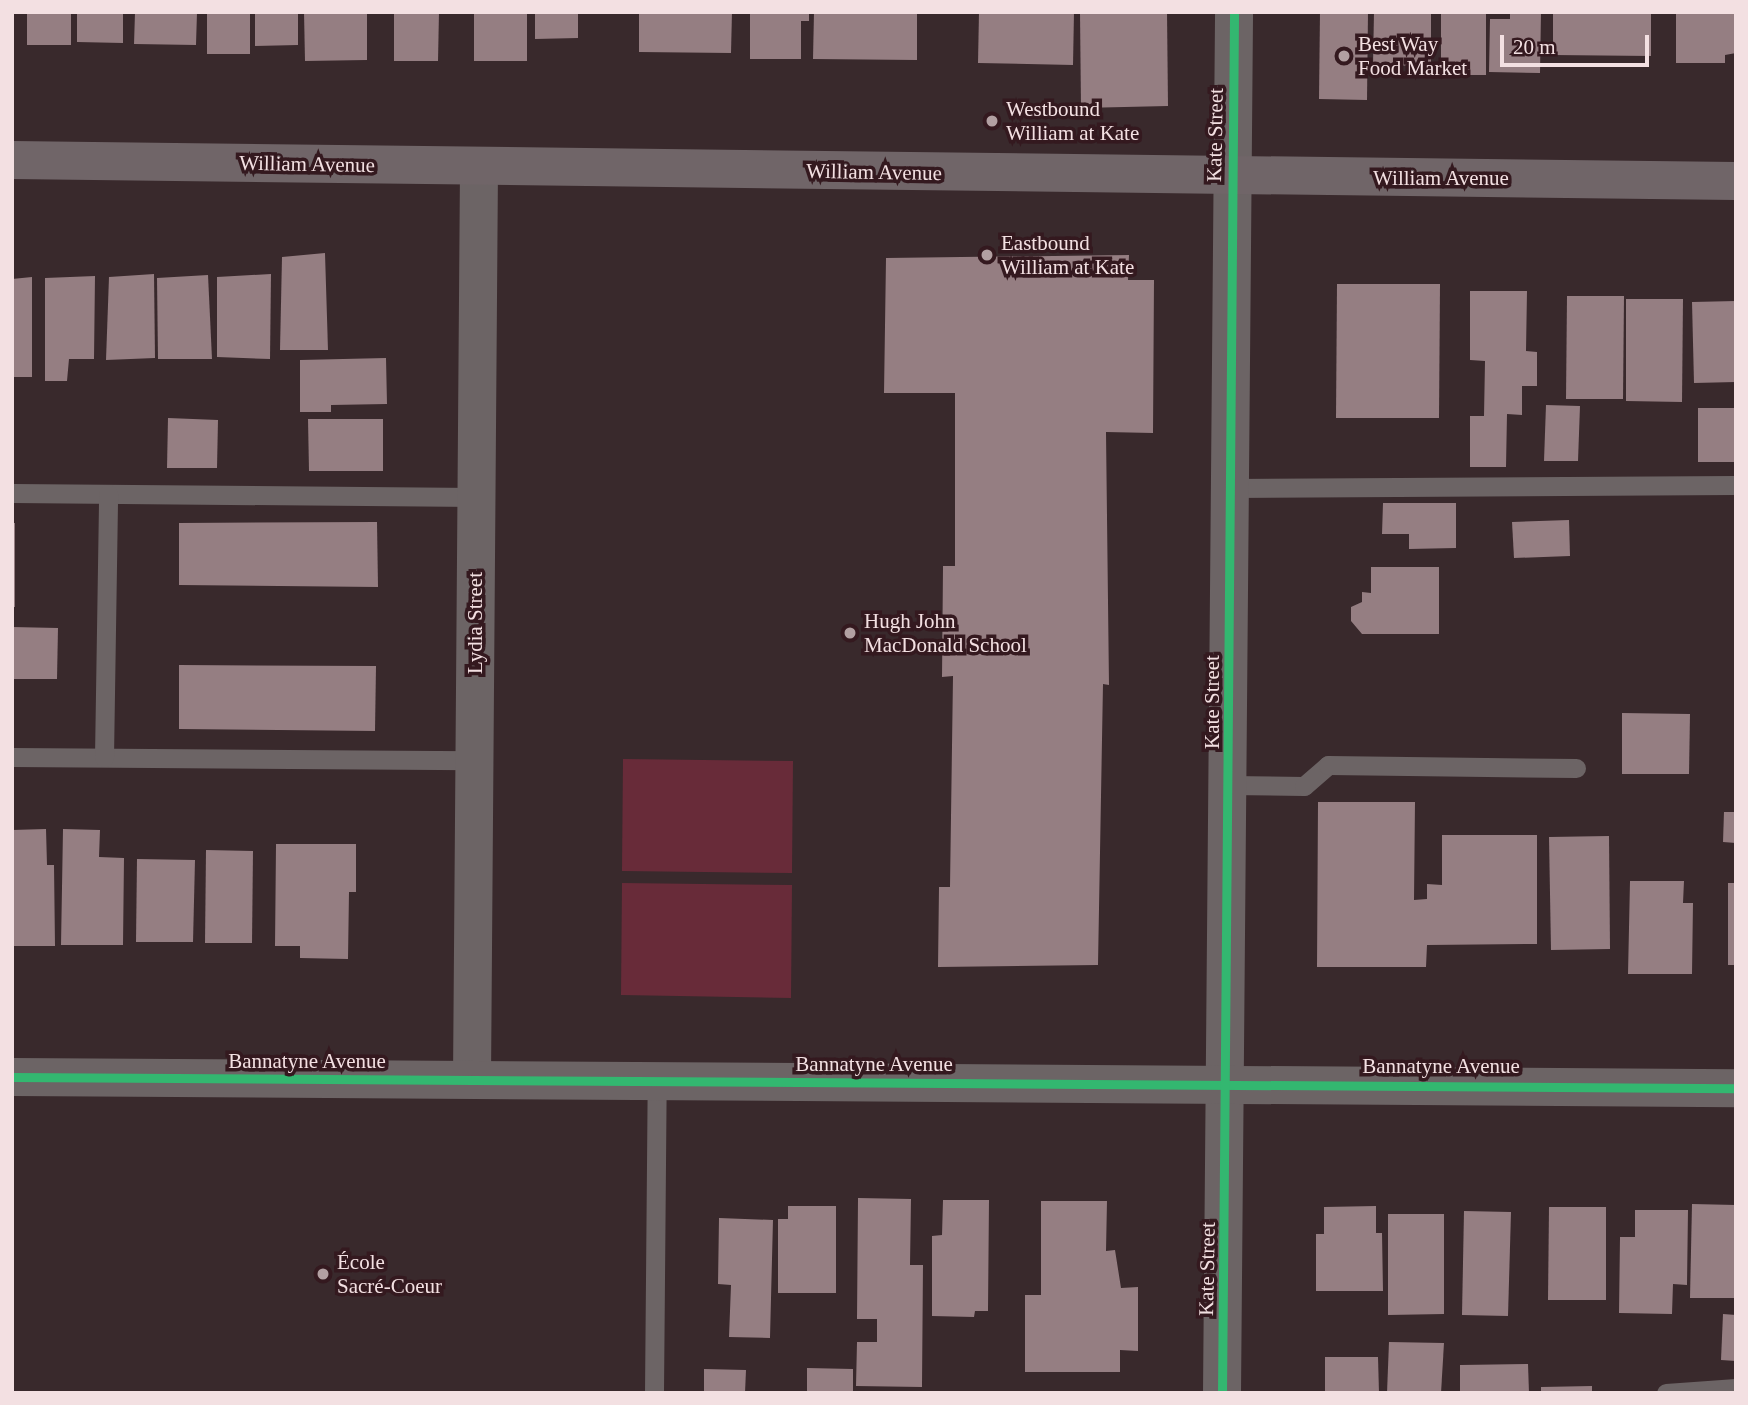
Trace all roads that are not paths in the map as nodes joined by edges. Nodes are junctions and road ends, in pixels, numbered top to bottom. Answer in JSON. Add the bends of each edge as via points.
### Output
{"nodes":[{"id":1,"x":1234,"y":12,"type":"edge"},
{"id":2,"x":12,"y":160,"type":"edge"},
{"id":3,"x":479,"y":167,"type":"junction"},
{"id":4,"x":1232,"y":177,"type":"junction"},
{"id":5,"x":1736,"y":180,"type":"edge"},
{"id":6,"x":1736,"y":485,"type":"edge"},
{"id":7,"x":1231,"y":488,"type":"junction"},
{"id":8,"x":12,"y":493,"type":"edge"},
{"id":9,"x":108,"y":494,"type":"junction"},
{"id":10,"x":476,"y":498,"type":"junction"},
{"id":11,"x":12,"y":757,"type":"edge"},
{"id":12,"x":104,"y":757,"type":"junction"},
{"id":13,"x":474,"y":760,"type":"junction"},
{"id":14,"x":1576,"y":768,"type":"dead end"},
{"id":15,"x":1229,"y":785,"type":"junction"},
{"id":16,"x":12,"y":1077,"type":"edge"},
{"id":17,"x":472,"y":1079,"type":"junction"},
{"id":18,"x":657,"y":1080,"type":"junction"},
{"id":19,"x":1227,"y":1083,"type":"junction"},
{"id":20,"x":1736,"y":1088,"type":"edge"},
{"id":21,"x":1736,"y":1388,"type":"edge"},
{"id":22,"x":654,"y":1393,"type":"edge"},
{"id":23,"x":1222,"y":1393,"type":"edge"},
{"id":24,"x":1666,"y":1393,"type":"edge"}],
"edges":[{"from":1,"to":4,"type":"street","name":"Kate Street"},
{"from":2,"to":3,"type":"main road","name":"William Avenue"},
{"from":3,"to":4,"type":"main road","name":"William Avenue"},
{"from":3,"to":10,"type":"street","name":"Lydia Street"},
{"from":4,"to":5,"type":"main road","name":"William Avenue"},
{"from":4,"to":7,"type":"street","name":"Kate Street"},
{"from":6,"to":7,"type":"lane"},
{"from":7,"to":15,"type":"street","name":"Kate Street"},
{"from":8,"to":9,"type":"lane"},
{"from":9,"to":10,"type":"lane"},
{"from":9,"to":12,"type":"lane"},
{"from":10,"to":13,"type":"street","name":"Lydia Street"},
{"from":11,"to":12,"type":"lane"},
{"from":12,"to":13,"type":"lane"},
{"from":13,"to":17,"type":"street","name":"Lydia Street"},
{"from":14,"to":15,"type":"lane","via":[[1328,765],[1304,786]]},
{"from":15,"to":19,"type":"street","name":"Kate Street"},
{"from":16,"to":17,"type":"street","name":"Bannatyne Avenue"},
{"from":17,"to":18,"type":"street","name":"Bannatyne Avenue"},
{"from":18,"to":19,"type":"street","name":"Bannatyne Avenue"},
{"from":18,"to":22,"type":"lane"},
{"from":19,"to":20,"type":"street","name":"Bannatyne Avenue"},
{"from":19,"to":23,"type":"street","name":"Kate Street"},
{"from":21,"to":24,"type":"lane"}]}
